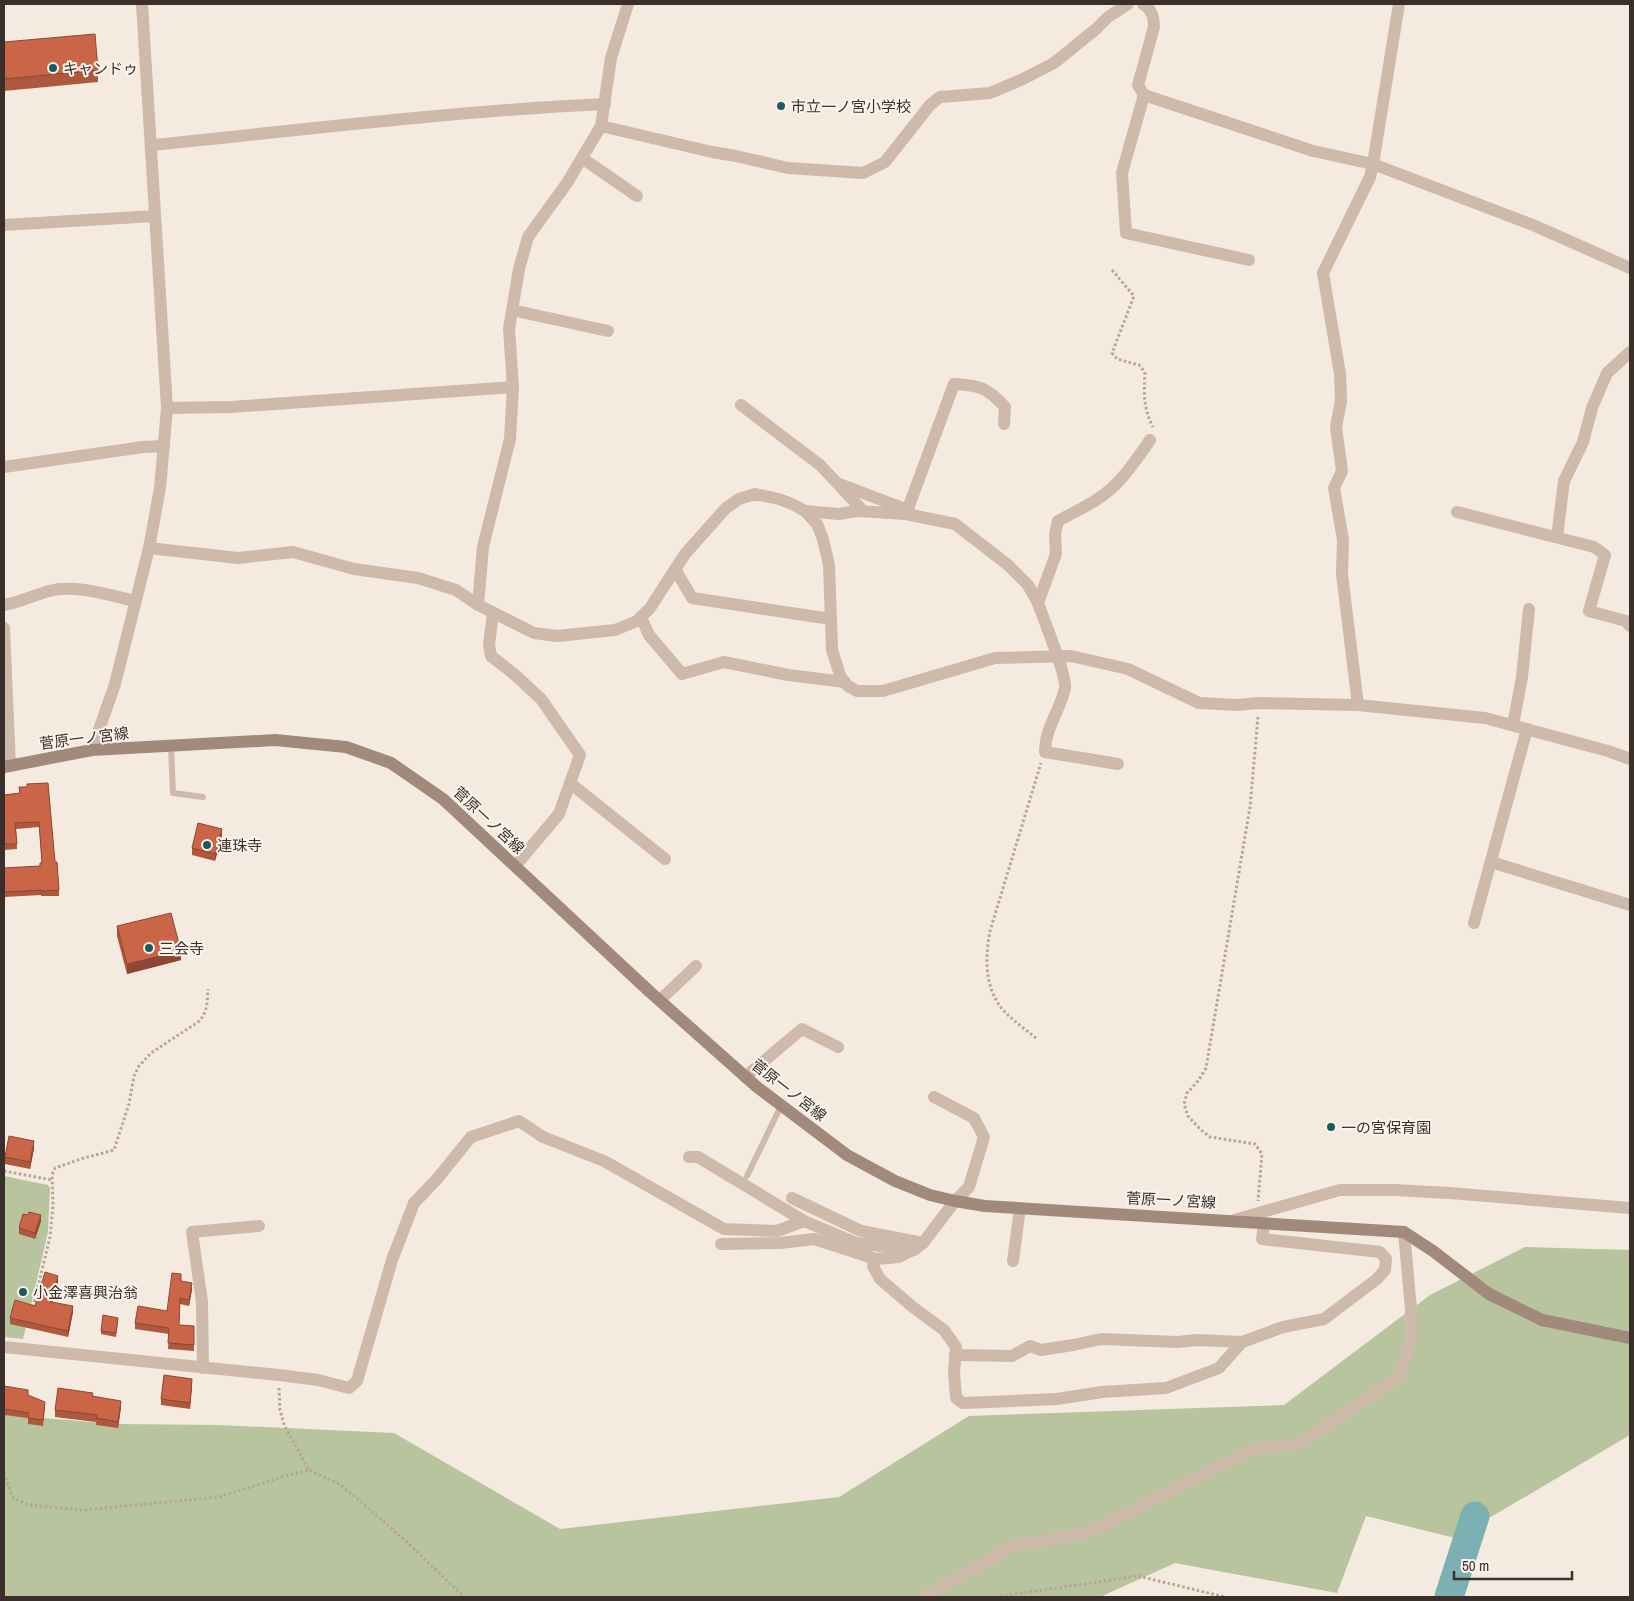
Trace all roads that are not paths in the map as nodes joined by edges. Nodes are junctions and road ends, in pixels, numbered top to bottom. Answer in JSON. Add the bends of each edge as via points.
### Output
{"nodes":[{"id":1,"x":142,"y":4,"type":"edge"},
{"id":2,"x":628,"y":4,"type":"edge"},
{"id":3,"x":1128,"y":4,"type":"edge"},
{"id":4,"x":1143,"y":4,"type":"edge"},
{"id":5,"x":1399,"y":4,"type":"edge"},
{"id":6,"x":1144,"y":95,"type":"junction"},
{"id":7,"x":605,"y":104,"type":"junction"},
{"id":8,"x":601,"y":126,"type":"junction"},
{"id":9,"x":152,"y":145,"type":"junction"},
{"id":10,"x":582,"y":158,"type":"junction"},
{"id":11,"x":1373,"y":164,"type":"junction"},
{"id":12,"x":638,"y":196,"type":"dead end"},
{"id":13,"x":155,"y":216,"type":"junction"},
{"id":14,"x":4,"y":225,"type":"edge"},
{"id":15,"x":1249,"y":260,"type":"dead end"},
{"id":16,"x":1630,"y":268,"type":"edge"},
{"id":17,"x":512,"y":310,"type":"junction"},
{"id":18,"x":608,"y":331,"type":"dead end"},
{"id":19,"x":1630,"y":352,"type":"edge"},
{"id":20,"x":513,"y":387,"type":"junction"},
{"id":21,"x":741,"y":405,"type":"dead end"},
{"id":22,"x":167,"y":408,"type":"junction"},
{"id":23,"x":1004,"y":424,"type":"dead end"},
{"id":24,"x":1150,"y":440,"type":"road end"},
{"id":25,"x":164,"y":446,"type":"junction"},
{"id":26,"x":4,"y":467,"type":"edge"},
{"id":27,"x":837,"y":483,"type":"junction"},
{"id":28,"x":805,"y":511,"type":"junction"},
{"id":29,"x":863,"y":512,"type":"junction"},
{"id":30,"x":907,"y":512,"type":"junction"},
{"id":31,"x":1457,"y":512,"type":"dead end"},
{"id":32,"x":1557,"y":537,"type":"junction"},
{"id":33,"x":149,"y":548,"type":"junction"},
{"id":34,"x":675,"y":569,"type":"junction"},
{"id":35,"x":135,"y":601,"type":"junction"},
{"id":36,"x":1038,"y":602,"type":"junction"},
{"id":37,"x":4,"y":605,"type":"edge"},
{"id":38,"x":478,"y":605,"type":"junction"},
{"id":39,"x":1530,"y":609,"type":"dead end"},
{"id":40,"x":493,"y":613,"type":"junction"},
{"id":41,"x":641,"y":617,"type":"junction"},
{"id":42,"x":831,"y":619,"type":"junction"},
{"id":43,"x":1630,"y":626,"type":"edge"},
{"id":44,"x":4,"y":628,"type":"edge"},
{"id":45,"x":1057,"y":657,"type":"junction"},
{"id":46,"x":845,"y":682,"type":"junction"},
{"id":47,"x":1358,"y":705,"type":"junction"},
{"id":48,"x":1513,"y":725,"type":"junction"},
{"id":49,"x":1527,"y":729,"type":"junction"},
{"id":50,"x":171,"y":746,"type":"junction"},
{"id":51,"x":92,"y":750,"type":"junction"},
{"id":52,"x":1630,"y":759,"type":"edge"},
{"id":53,"x":1118,"y":764,"type":"dead end"},
{"id":54,"x":7,"y":766,"type":"edge"},
{"id":55,"x":570,"y":783,"type":"junction"},
{"id":56,"x":203,"y":797,"type":"dead end"},
{"id":57,"x":665,"y":859,"type":"dead end"},
{"id":58,"x":1490,"y":862,"type":"junction"},
{"id":59,"x":515,"y":866,"type":"junction"},
{"id":60,"x":1630,"y":906,"type":"edge"},
{"id":61,"x":1474,"y":923,"type":"dead end"},
{"id":62,"x":696,"y":966,"type":"dead end"},
{"id":63,"x":660,"y":1000,"type":"junction"},
{"id":64,"x":838,"y":1047,"type":"dead end"},
{"id":65,"x":745,"y":1077,"type":"junction"},
{"id":66,"x":934,"y":1097,"type":"dead end"},
{"id":67,"x":781,"y":1106,"type":"junction"},
{"id":68,"x":689,"y":1157,"type":"dead end"},
{"id":69,"x":748,"y":1176,"type":"dead end"},
{"id":70,"x":792,"y":1198,"type":"dead end"},
{"id":71,"x":955,"y":1201,"type":"junction"},
{"id":72,"x":1020,"y":1208,"type":"junction"},
{"id":73,"x":1630,"y":1208,"type":"edge"},
{"id":74,"x":1260,"y":1218,"type":"junction"},
{"id":75,"x":804,"y":1222,"type":"junction"},
{"id":76,"x":259,"y":1226,"type":"dead end"},
{"id":77,"x":1404,"y":1232,"type":"junction"},
{"id":78,"x":721,"y":1244,"type":"dead end"},
{"id":79,"x":919,"y":1246,"type":"junction"},
{"id":80,"x":876,"y":1259,"type":"junction"},
{"id":81,"x":1013,"y":1261,"type":"dead end"},
{"id":82,"x":1630,"y":1338,"type":"edge"},
{"id":83,"x":1242,"y":1342,"type":"junction"},
{"id":84,"x":4,"y":1347,"type":"edge"},
{"id":85,"x":955,"y":1354,"type":"junction"},
{"id":86,"x":203,"y":1368,"type":"junction"},
{"id":87,"x":924,"y":1597,"type":"edge"}],
"edges":[{"from":1,"to":9,"type":"street"},
{"from":2,"to":7,"type":"street","via":[[611,58]]},
{"from":3,"to":8,"type":"street","via":[[1054,63],[1022,80],[990,92],[940,97],[885,162],[863,173],[788,168]]},
{"from":4,"to":6,"type":"street","via":[[1151,11],[1154,20],[1138,85]]},
{"from":5,"to":11,"type":"street"},
{"from":6,"to":11,"type":"street","via":[[1313,151]]},
{"from":6,"to":15,"type":"street","via":[[1122,172],[1126,233]]},
{"from":7,"to":8,"type":"street"},
{"from":7,"to":9,"type":"street","via":[[473,112]]},
{"from":8,"to":10,"type":"street"},
{"from":9,"to":13,"type":"street"},
{"from":10,"to":12,"type":"street"},
{"from":10,"to":17,"type":"street","via":[[528,238]]},
{"from":11,"to":16,"type":"street","via":[[1533,225]]},
{"from":11,"to":47,"type":"street","via":[[1370,177],[1324,273],[1340,374],[1341,401],[1336,427],[1342,471],[1334,488],[1343,540],[1342,574]]},
{"from":13,"to":14,"type":"street"},
{"from":13,"to":22,"type":"street"},
{"from":17,"to":18,"type":"street"},
{"from":17,"to":20,"type":"street"},
{"from":19,"to":32,"type":"street","via":[[1607,373],[1592,408],[1583,442],[1564,481]]},
{"from":20,"to":22,"type":"street","via":[[231,407]]},
{"from":20,"to":38,"type":"street","via":[[510,439],[483,547]]},
{"from":21,"to":27,"type":"street"},
{"from":22,"to":25,"type":"street"},
{"from":23,"to":30,"type":"street","via":[[1005,406],[992,392],[954,384]]},
{"from":24,"to":36,"type":"street","via":[[1114,487],[1058,521],[1056,554]]},
{"from":25,"to":26,"type":"street"},
{"from":25,"to":33,"type":"street"},
{"from":27,"to":29,"type":"street"},
{"from":27,"to":30,"type":"street"},
{"from":28,"to":29,"type":"street"},
{"from":28,"to":34,"type":"street","via":[[779,499],[756,494],[739,499],[726,508]]},
{"from":28,"to":42,"type":"street","via":[[817,524],[824,539],[829,565]]},
{"from":29,"to":30,"type":"street"},
{"from":30,"to":36,"type":"street","via":[[955,524],[1008,565],[1028,585]]},
{"from":31,"to":32,"type":"street"},
{"from":32,"to":43,"type":"street","via":[[1594,548],[1605,555],[1589,611]]},
{"from":33,"to":35,"type":"street"},
{"from":33,"to":38,"type":"street","via":[[238,558],[293,552],[354,569],[418,578],[456,590]]},
{"from":34,"to":41,"type":"street"},
{"from":34,"to":42,"type":"street","via":[[692,598]]},
{"from":35,"to":37,"type":"street","via":[[72,588],[50,590]]},
{"from":35,"to":51,"type":"street","via":[[115,684]]},
{"from":36,"to":45,"type":"street"},
{"from":38,"to":40,"type":"street"},
{"from":39,"to":48,"type":"street"},
{"from":40,"to":41,"type":"street","via":[[534,633],[557,636],[615,630]]},
{"from":40,"to":55,"type":"street","via":[[489,645],[491,656],[542,699],[580,755]]},
{"from":41,"to":46,"type":"street","via":[[649,635],[682,674],[724,662]]},
{"from":42,"to":46,"type":"street","via":[[832,650]]},
{"from":44,"to":54,"type":"street"},
{"from":45,"to":46,"type":"street","via":[[995,658],[883,691],[857,691]]},
{"from":45,"to":47,"type":"street","via":[[1071,656],[1128,669],[1199,703],[1236,706],[1259,703]]},
{"from":45,"to":53,"type":"street","via":[[1065,687],[1045,740],[1045,752]]},
{"from":47,"to":48,"type":"street","via":[[1485,718]]},
{"from":48,"to":49,"type":"street"},
{"from":49,"to":52,"type":"street"},
{"from":49,"to":58,"type":"street"},
{"from":50,"to":51,"type":"main road","name":"菅原一ノ宮線"},
{"from":50,"to":56,"type":"lane","via":[[173,793]]},
{"from":50,"to":59,"type":"main road","name":"菅原一ノ宮線","via":[[275,740],[346,747],[391,763],[443,799]]},
{"from":51,"to":54,"type":"main road","name":"菅原一ノ宮線"},
{"from":55,"to":57,"type":"street"},
{"from":55,"to":59,"type":"street","via":[[559,814]]},
{"from":58,"to":60,"type":"street"},
{"from":58,"to":61,"type":"street"},
{"from":59,"to":63,"type":"main road","name":"菅原一ノ宮線"},
{"from":62,"to":63,"type":"street"},
{"from":63,"to":65,"type":"main road","name":"菅原一ノ宮線"},
{"from":64,"to":65,"type":"street","via":[[802,1029]]},
{"from":65,"to":67,"type":"main road","name":"菅原一ノ宮線"},
{"from":66,"to":71,"type":"street","via":[[974,1118],[984,1137],[969,1187]]},
{"from":67,"to":69,"type":"lane"},
{"from":67,"to":71,"type":"main road","name":"菅原一ノ宮線","via":[[863,1164],[895,1181]]},
{"from":68,"to":75,"type":"street","via":[[698,1157]]},
{"from":70,"to":79,"type":"street","via":[[861,1231]]},
{"from":71,"to":72,"type":"main road","name":"菅原一ノ宮線"},
{"from":71,"to":79,"type":"street"},
{"from":72,"to":74,"type":"main road","name":"菅原一ノ宮線","via":[[1234,1220]]},
{"from":72,"to":81,"type":"street"},
{"from":73,"to":74,"type":"street","via":[[1450,1193],[1340,1190]]},
{"from":74,"to":77,"type":"main road","name":"菅原一ノ宮線"},
{"from":74,"to":83,"type":"street","via":[[1262,1238],[1380,1252],[1386,1260],[1385,1270],[1324,1319],[1283,1326]]},
{"from":75,"to":79,"type":"street","via":[[856,1243]]},
{"from":75,"to":86,"type":"street","via":[[777,1231],[724,1229],[604,1161],[543,1137],[518,1121],[471,1137],[414,1203],[392,1260],[357,1381],[349,1388],[318,1380]]},
{"from":76,"to":86,"type":"street","via":[[192,1232],[202,1302]]},
{"from":77,"to":82,"type":"main road","name":"菅原一ノ宮線","via":[[1489,1294],[1542,1320]]},
{"from":77,"to":87,"type":"street","via":[[1411,1338],[1400,1376],[1302,1443],[1257,1449],[1230,1460],[1082,1534],[1015,1545]]},
{"from":78,"to":80,"type":"street","via":[[814,1239]]},
{"from":79,"to":80,"type":"street","via":[[899,1257]]},
{"from":80,"to":85,"type":"street","via":[[873,1266],[880,1279],[944,1330],[956,1347]]},
{"from":83,"to":85,"type":"street","via":[[1101,1338],[1041,1350],[1030,1346],[1012,1356]]},
{"from":83,"to":85,"type":"street","via":[[1219,1368],[1166,1388],[1038,1400],[963,1403],[956,1398]]},
{"from":84,"to":86,"type":"street"}]}
